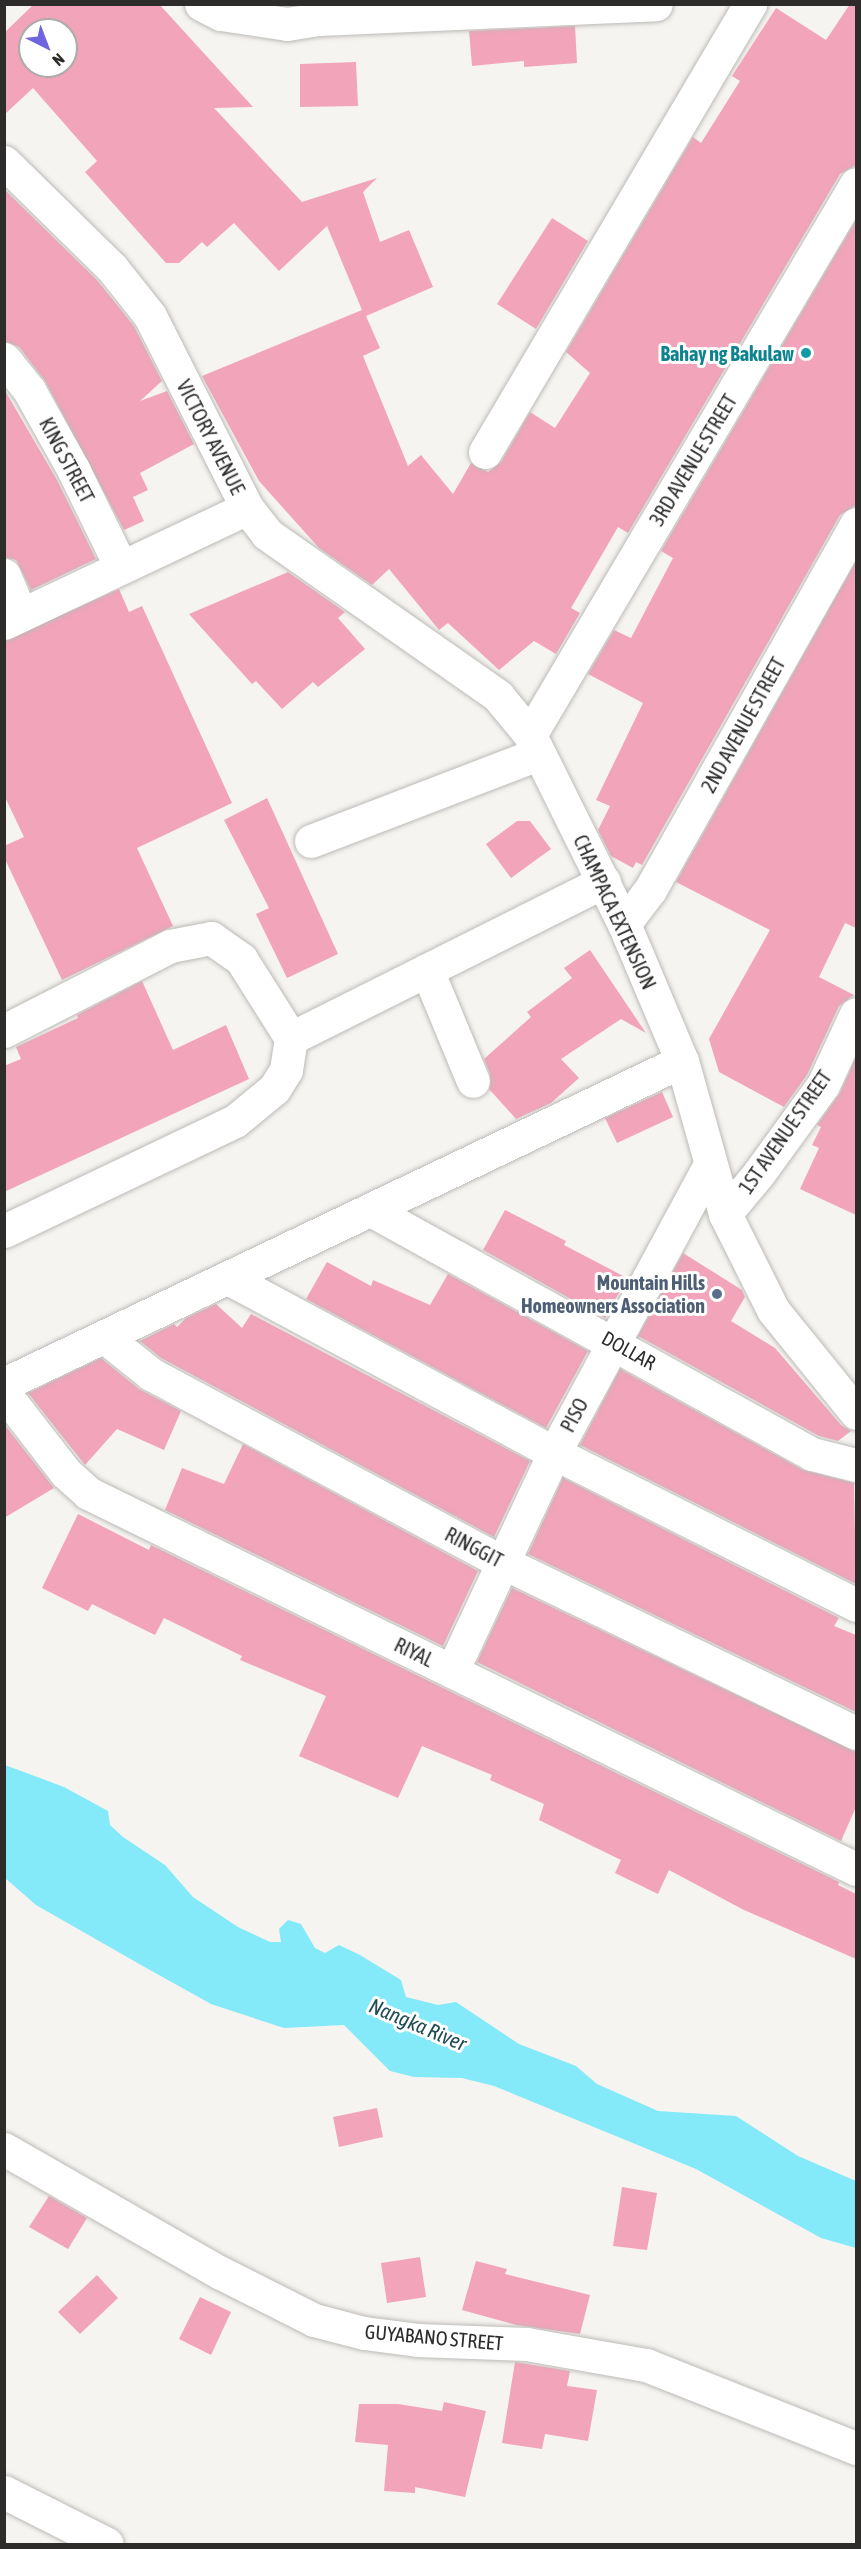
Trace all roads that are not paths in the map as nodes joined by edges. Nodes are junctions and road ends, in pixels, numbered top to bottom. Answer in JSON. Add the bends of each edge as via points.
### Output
{"nodes":[{"id":1,"x":656,"y":4,"type":"edge"},
{"id":2,"x":750,"y":4,"type":"edge"},
{"id":3,"x":203,"y":5,"type":"edge"},
{"id":4,"x":4,"y":162,"type":"edge"},
{"id":5,"x":856,"y":184,"type":"edge"},
{"id":6,"x":4,"y":359,"type":"edge"},
{"id":7,"x":485,"y":452,"type":"dead end"},
{"id":8,"x":247,"y":508,"type":"junction"},
{"id":9,"x":856,"y":524,"type":"edge"},
{"id":10,"x":121,"y":567,"type":"junction"},
{"id":11,"x":4,"y":575,"type":"edge"},
{"id":12,"x":13,"y":619,"type":"edge"},
{"id":13,"x":534,"y":744,"type":"junction"},
{"id":14,"x":311,"y":841,"type":"dead end"},
{"id":15,"x":604,"y":881,"type":"junction"},
{"id":16,"x":624,"y":924,"type":"junction"},
{"id":17,"x":427,"y":970,"type":"junction"},
{"id":18,"x":856,"y":1014,"type":"edge"},
{"id":19,"x":4,"y":1031,"type":"edge"},
{"id":20,"x":291,"y":1038,"type":"junction"},
{"id":21,"x":682,"y":1062,"type":"junction"},
{"id":22,"x":473,"y":1081,"type":"dead end"},
{"id":23,"x":709,"y":1166,"type":"junction"},
{"id":24,"x":371,"y":1210,"type":"junction"},
{"id":25,"x":725,"y":1214,"type":"junction"},
{"id":26,"x":4,"y":1231,"type":"edge"},
{"id":27,"x":228,"y":1278,"type":"junction"},
{"id":28,"x":106,"y":1338,"type":"junction"},
{"id":29,"x":614,"y":1341,"type":"junction"},
{"id":30,"x":4,"y":1384,"type":"edge"},
{"id":31,"x":4,"y":1393,"type":"edge"},
{"id":32,"x":856,"y":1413,"type":"edge"},
{"id":33,"x":554,"y":1453,"type":"junction"},
{"id":34,"x":856,"y":1466,"type":"edge"},
{"id":35,"x":502,"y":1562,"type":"junction"},
{"id":36,"x":856,"y":1605,"type":"edge"},
{"id":37,"x":452,"y":1671,"type":"junction"},
{"id":38,"x":856,"y":1733,"type":"edge"},
{"id":39,"x":856,"y":1869,"type":"edge"},
{"id":40,"x":4,"y":2149,"type":"edge"},
{"id":41,"x":856,"y":2448,"type":"edge"},
{"id":42,"x":4,"y":2492,"type":"edge"},
{"id":43,"x":107,"y":2544,"type":"edge"}],
"edges":[{"from":1,"to":3,"type":"street","via":[[319,19],[287,24],[220,14]]},
{"from":2,"to":7,"type":"street"},
{"from":4,"to":8,"type":"street","name":"VICTORY AVENUE","via":[[111,268],[150,316]]},
{"from":5,"to":13,"type":"street","name":"3RD AVENUE STREET"},
{"from":6,"to":10,"type":"street","name":"KING STREET","via":[[46,420]]},
{"from":8,"to":10,"type":"street","name":"VICTORY AVENUE"},
{"from":8,"to":13,"type":"street","name":"CHAMPACA EXTENSION","via":[[267,534],[498,696]]},
{"from":9,"to":16,"type":"street","name":"2ND AVENUE STREET","via":[[650,890]]},
{"from":10,"to":12,"type":"street","name":"VICTORY AVENUE"},
{"from":11,"to":12,"type":"street"},
{"from":13,"to":14,"type":"street"},
{"from":13,"to":15,"type":"street","name":"CHAMPACA EXTENSION"},
{"from":15,"to":16,"type":"street","name":"CHAMPACA EXTENSION"},
{"from":15,"to":17,"type":"street"},
{"from":16,"to":21,"type":"street","name":"CHAMPACA EXTENSION"},
{"from":17,"to":20,"type":"street"},
{"from":17,"to":22,"type":"street"},
{"from":18,"to":25,"type":"street","name":"1ST AVENUE STREET","via":[[823,1085]]},
{"from":19,"to":20,"type":"street","via":[[170,946],[211,938],[241,959]]},
{"from":20,"to":26,"type":"street","via":[[286,1070],[274,1089],[236,1121]]},
{"from":21,"to":23,"type":"street","name":"CHAMPACA EXTENSION"},
{"from":21,"to":24,"type":"street"},
{"from":23,"to":25,"type":"street","name":"CHAMPACA EXTENSION"},
{"from":23,"to":29,"type":"street","name":"PISO"},
{"from":24,"to":27,"type":"street"},
{"from":24,"to":29,"type":"street","name":"DOLLAR"},
{"from":25,"to":32,"type":"street","name":"CHAMPACA EXTENSION","via":[[773,1310]]},
{"from":27,"to":28,"type":"street"},
{"from":27,"to":33,"type":"street"},
{"from":28,"to":30,"type":"street"},
{"from":28,"to":35,"type":"street","name":"RINGGIT","via":[[151,1374]]},
{"from":29,"to":33,"type":"street","name":"PISO"},
{"from":29,"to":34,"type":"street","name":"DOLLAR","via":[[812,1454]]},
{"from":31,"to":37,"type":"street","name":"RIYAL","via":[[66,1473],[88,1493]]},
{"from":33,"to":35,"type":"street","name":"PISO"},
{"from":33,"to":36,"type":"street"},
{"from":35,"to":37,"type":"street","name":"PISO"},
{"from":35,"to":38,"type":"street","name":"RINGGIT"},
{"from":37,"to":39,"type":"street","name":"RIYAL"},
{"from":40,"to":41,"type":"street","name":"GUYABANO STREET","via":[[122,2218],[314,2320],[364,2333],[418,2340],[527,2344],[646,2365]]},
{"from":42,"to":43,"type":"street"}]}
